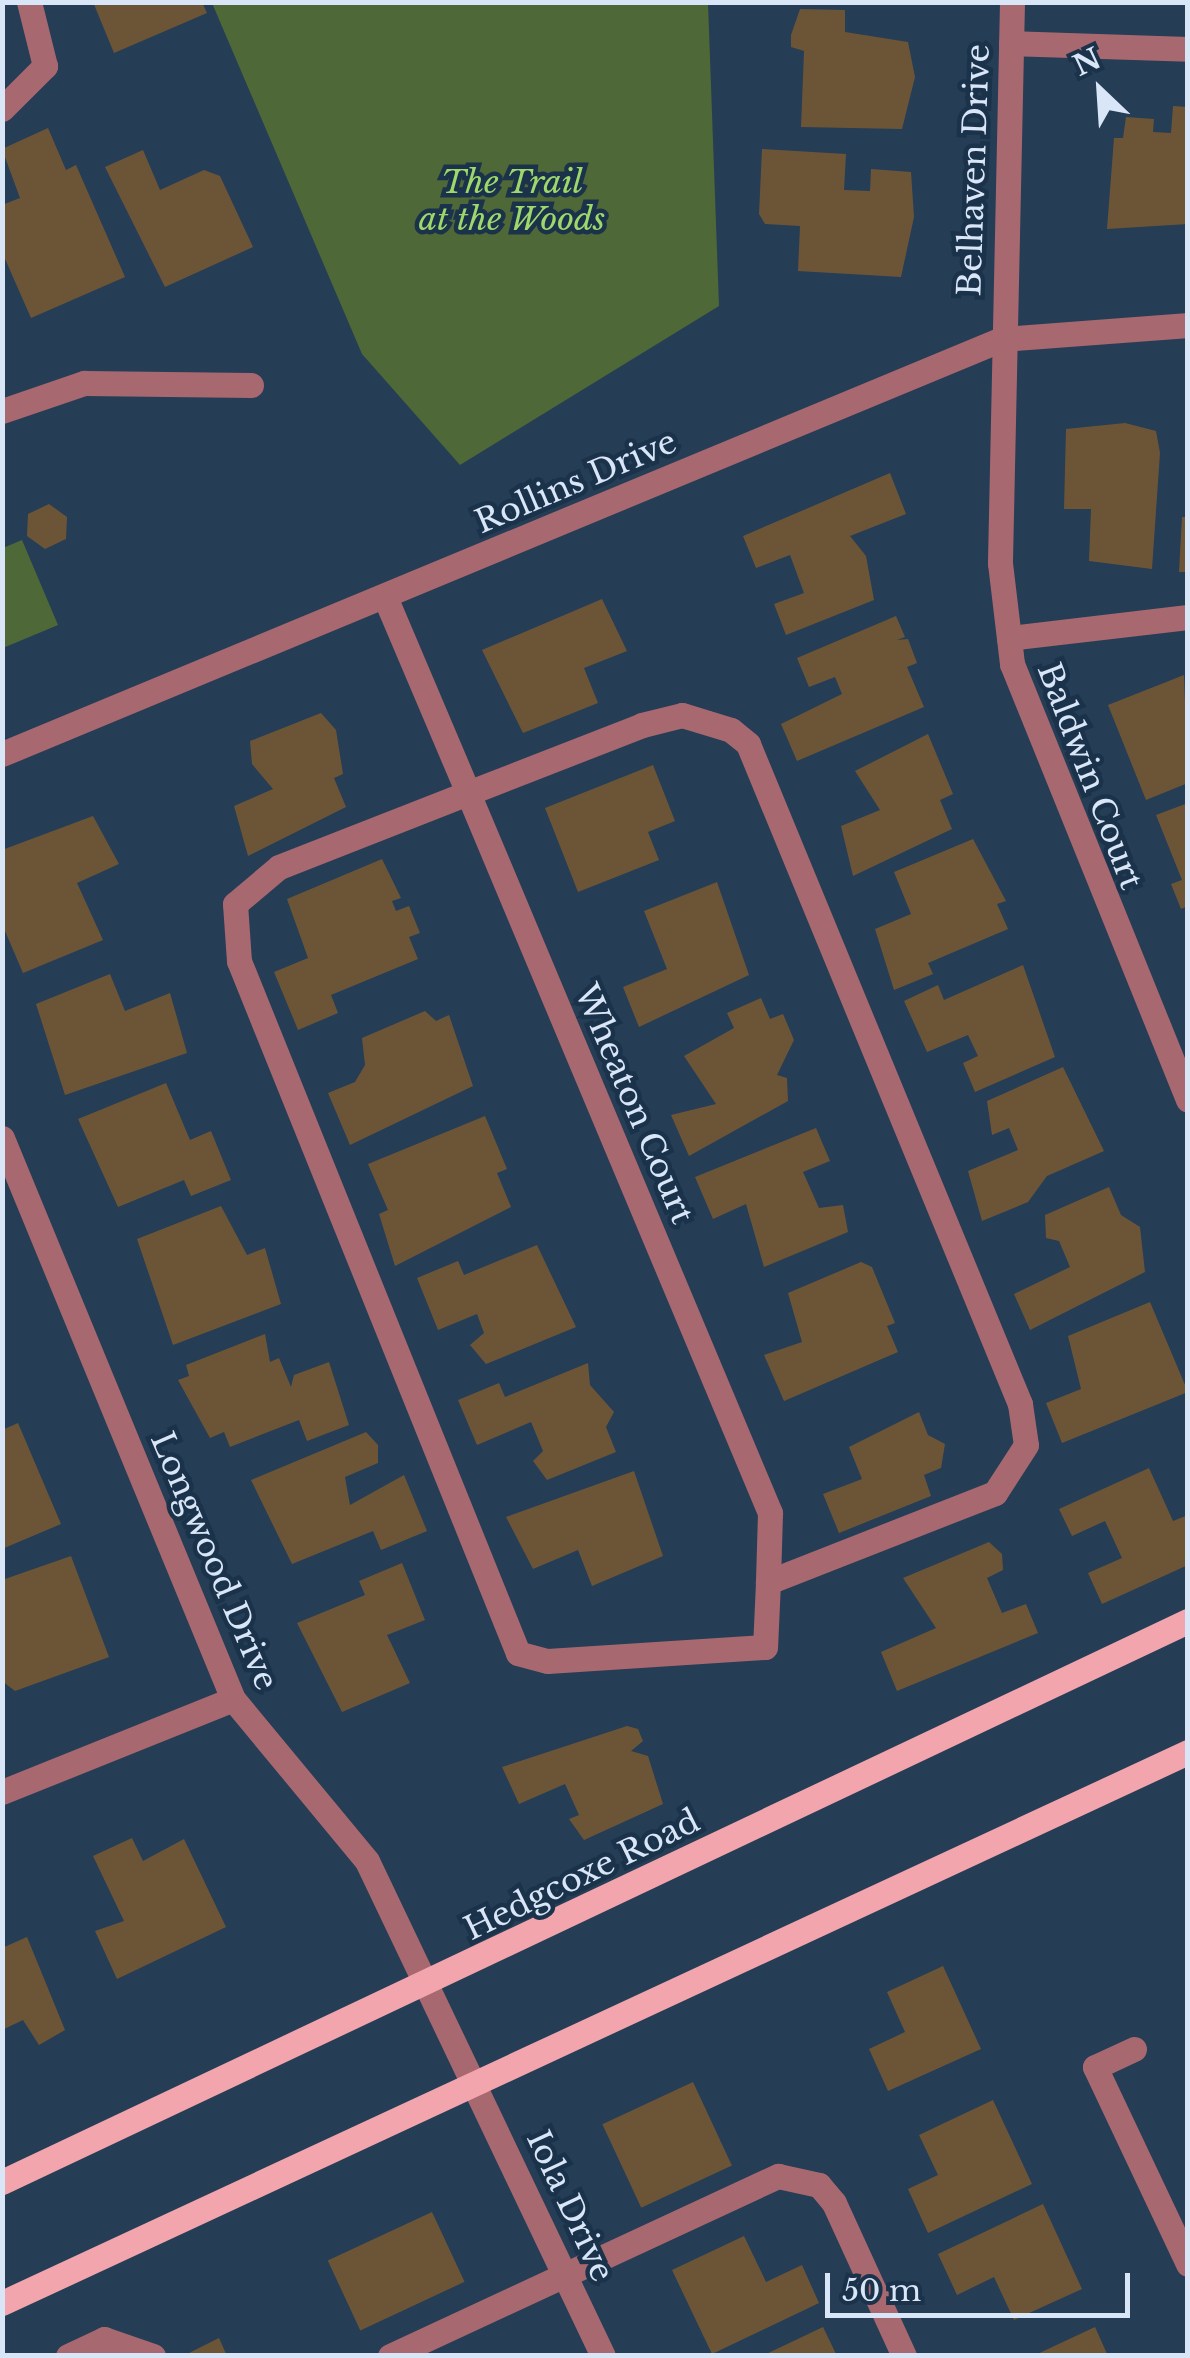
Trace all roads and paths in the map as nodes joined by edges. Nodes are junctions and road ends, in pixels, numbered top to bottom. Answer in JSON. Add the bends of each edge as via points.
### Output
{"nodes":[{"id":1,"x":28,"y":2,"type":"edge"},
{"id":2,"x":1012,"y":2,"type":"edge"},
{"id":3,"x":1010,"y":43,"type":"junction"},
{"id":4,"x":1188,"y":49,"type":"edge"},
{"id":5,"x":2,"y":109,"type":"edge"},
{"id":6,"x":1188,"y":325,"type":"edge"},
{"id":7,"x":1002,"y":339,"type":"junction"},
{"id":8,"x":251,"y":385,"type":"dead end"},
{"id":9,"x":2,"y":411,"type":"edge"},
{"id":10,"x":385,"y":598,"type":"junction"},
{"id":11,"x":1188,"y":617,"type":"edge"},
{"id":12,"x":1009,"y":638,"type":"junction"},
{"id":13,"x":2,"y":754,"type":"edge"},
{"id":14,"x":468,"y":794,"type":"junction"},
{"id":15,"x":1188,"y":1100,"type":"edge"},
{"id":16,"x":2,"y":1138,"type":"edge"},
{"id":17,"x":768,"y":1582,"type":"junction"},
{"id":18,"x":1188,"y":1621,"type":"edge"},
{"id":19,"x":233,"y":1699,"type":"junction"},
{"id":20,"x":1188,"y":1752,"type":"edge"},
{"id":21,"x":2,"y":1792,"type":"edge"},
{"id":22,"x":432,"y":1983,"type":"junction"},
{"id":23,"x":1134,"y":2049,"type":"dead end"},
{"id":24,"x":477,"y":2083,"type":"junction"},
{"id":25,"x":2,"y":2182,"type":"edge"},
{"id":26,"x":1188,"y":2264,"type":"edge"},
{"id":27,"x":565,"y":2272,"type":"junction"},
{"id":28,"x":2,"y":2303,"type":"edge"},
{"id":29,"x":68,"y":2356,"type":"edge"},
{"id":30,"x":153,"y":2356,"type":"edge"},
{"id":31,"x":390,"y":2356,"type":"edge"},
{"id":32,"x":604,"y":2356,"type":"edge"},
{"id":33,"x":904,"y":2356,"type":"edge"}],
"edges":[{"from":1,"to":5,"type":"street","via":[[45,66]]},
{"from":2,"to":3,"type":"street","name":"Belhaven Drive"},
{"from":3,"to":4,"type":"street"},
{"from":3,"to":7,"type":"street","name":"Belhaven Drive"},
{"from":6,"to":7,"type":"street","name":"Rollins Drive"},
{"from":7,"to":10,"type":"street","name":"Rollins Drive"},
{"from":7,"to":12,"type":"street","name":"Baldwin Court","via":[[1000,563]]},
{"from":8,"to":9,"type":"street","via":[[84,383]]},
{"from":10,"to":13,"type":"street","name":"Rollins Drive"},
{"from":10,"to":14,"type":"street","name":"Wheaton Court"},
{"from":11,"to":12,"type":"street"},
{"from":12,"to":15,"type":"street","name":"Baldwin Court","via":[[1041,755]]},
{"from":14,"to":17,"type":"street","name":"Wheaton Court","via":[[770,1513]]},
{"from":14,"to":17,"type":"street","via":[[682,714],[710,718],[748,744],[1020,1404],[1026,1445],[995,1493]]},
{"from":14,"to":17,"type":"street","name":"Wheaton Court","via":[[279,868],[245,890],[231,929],[239,960],[518,1653],[547,1662],[765,1647]]},
{"from":16,"to":19,"type":"street","name":"Longwood Drive"},
{"from":18,"to":22,"type":"main road","name":"Hedgcoxe Road"},
{"from":19,"to":21,"type":"street"},
{"from":19,"to":22,"type":"street","name":"Longwood Drive","via":[[367,1861]]},
{"from":20,"to":24,"type":"main road"},
{"from":22,"to":24,"type":"street","name":"Longwood Drive"},
{"from":22,"to":25,"type":"main road","name":"Hedgcoxe Road"},
{"from":23,"to":26,"type":"street","via":[[1095,2067]]},
{"from":24,"to":27,"type":"street","name":"Iola Drive"},
{"from":24,"to":28,"type":"main road"},
{"from":27,"to":31,"type":"street"},
{"from":27,"to":32,"type":"street","name":"Iola Drive"},
{"from":27,"to":33,"type":"street","via":[[740,2191],[794,2177],[834,2203]]},
{"from":29,"to":30,"type":"street","via":[[104,2339]]}]}
